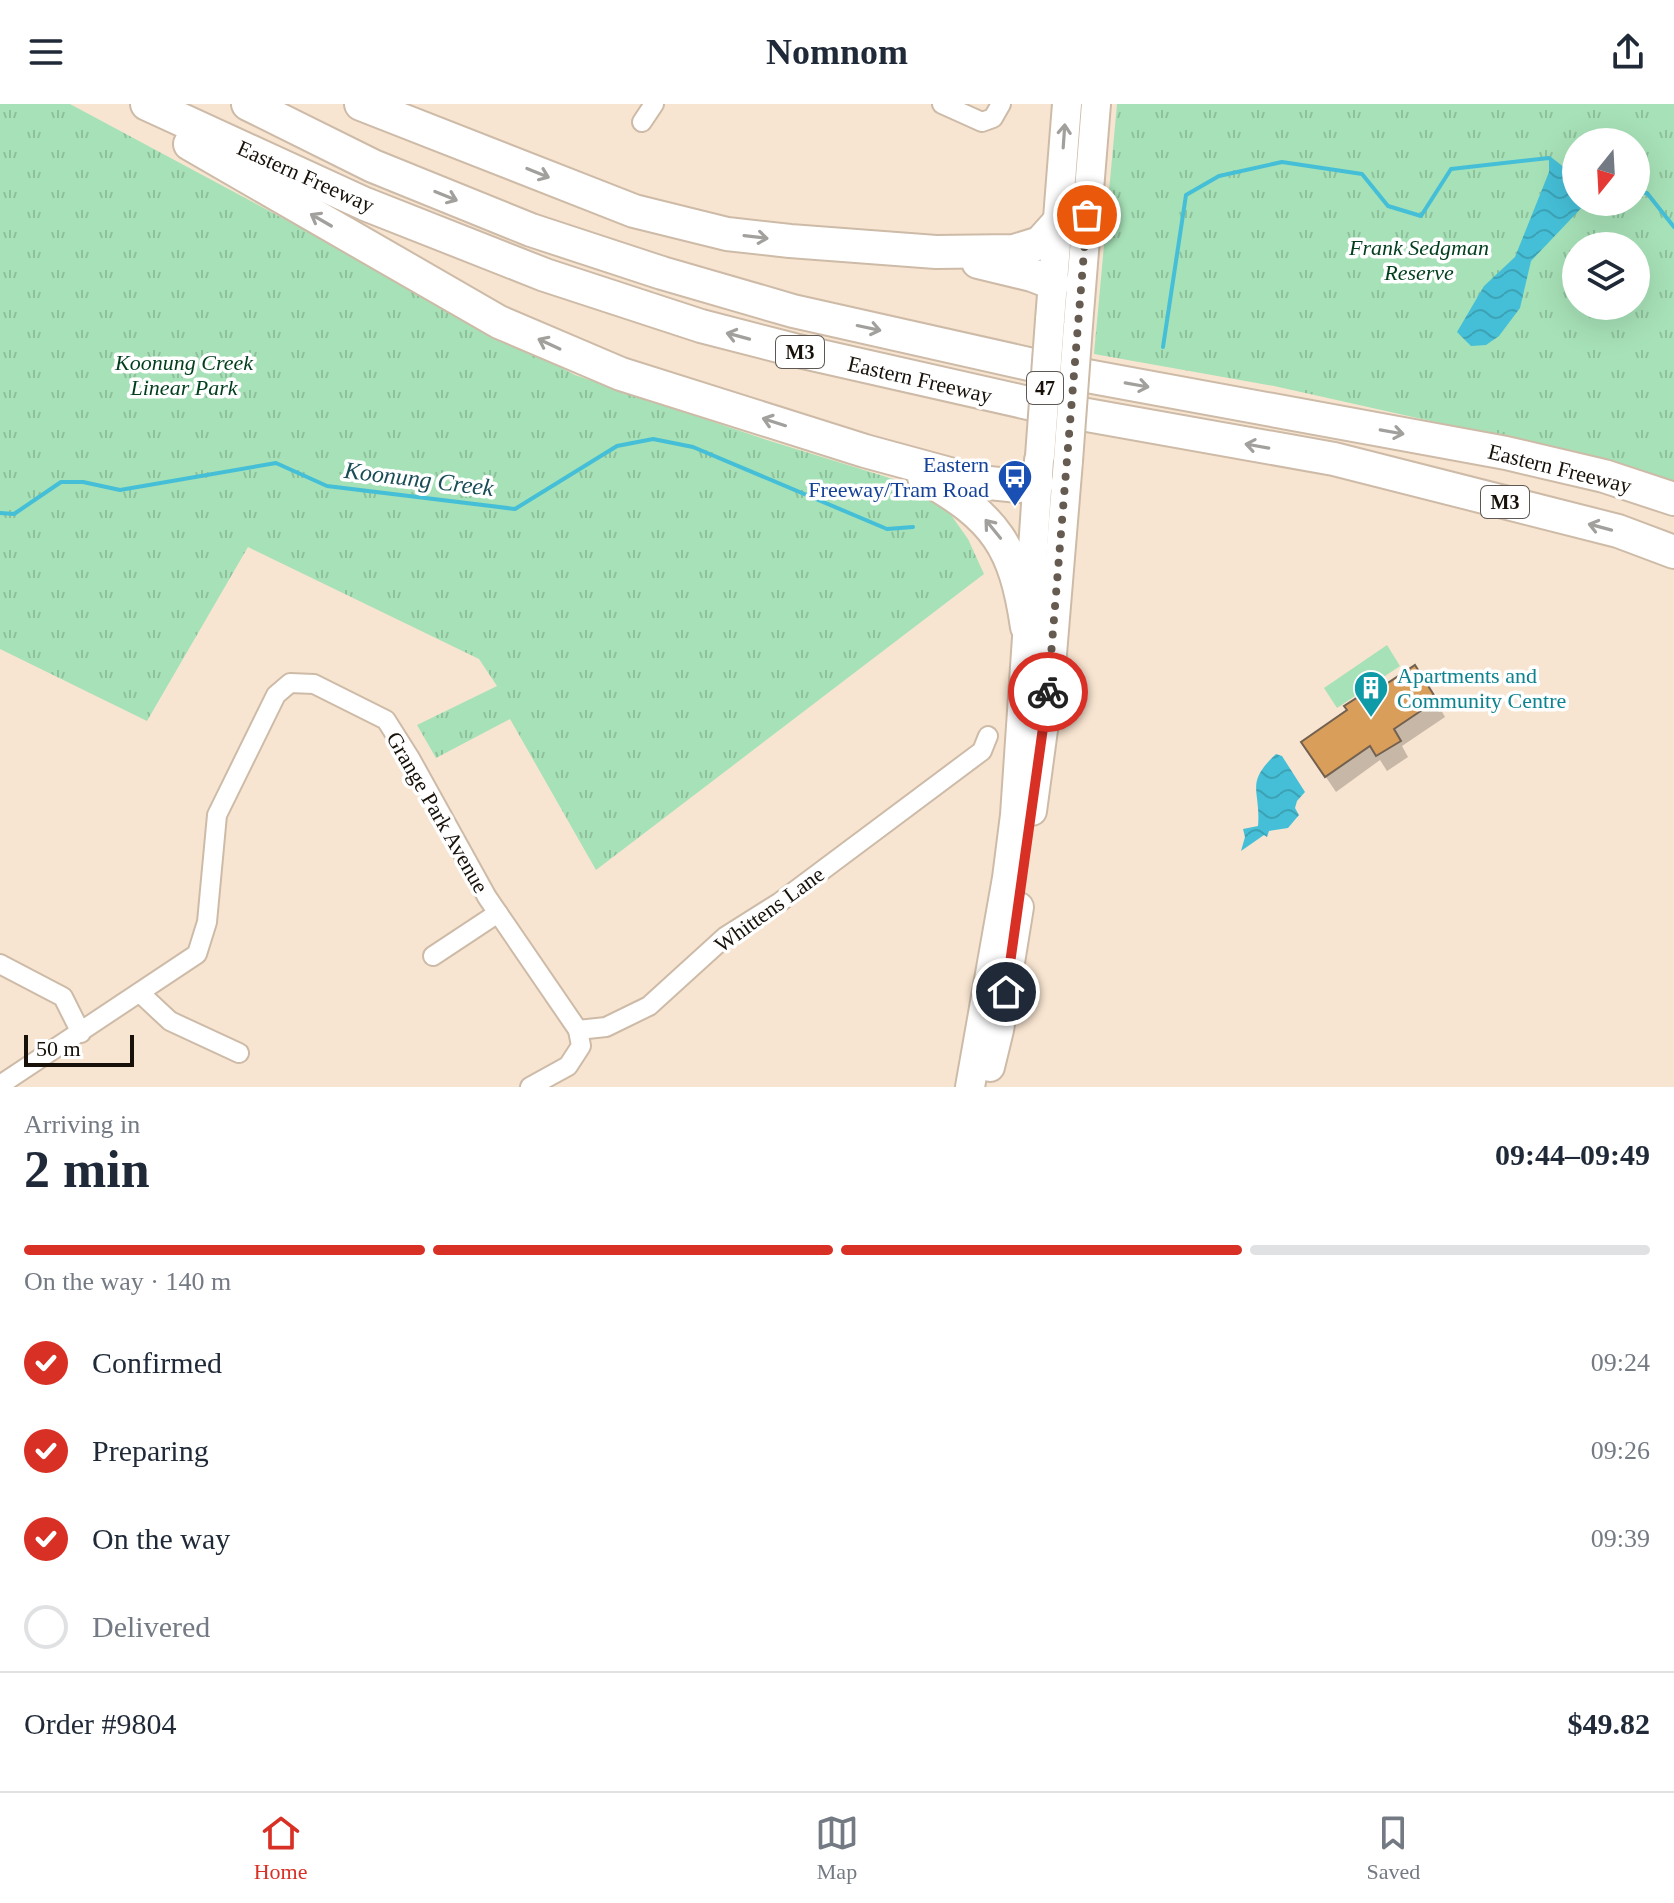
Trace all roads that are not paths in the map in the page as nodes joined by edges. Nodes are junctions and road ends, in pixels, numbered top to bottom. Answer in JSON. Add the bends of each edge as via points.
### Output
{"nodes":[{"id":1,"x":126,"y":104,"type":"edge"},
{"id":2,"x":147,"y":104,"type":"edge"},
{"id":3,"x":248,"y":104,"type":"edge"},
{"id":4,"x":361,"y":104,"type":"edge"},
{"id":5,"x":654,"y":104,"type":"edge"},
{"id":6,"x":942,"y":104,"type":"edge"},
{"id":7,"x":1001,"y":104,"type":"edge"},
{"id":8,"x":1067,"y":104,"type":"edge"},
{"id":9,"x":1096,"y":104,"type":"edge"},
{"id":10,"x":642,"y":122,"type":"dead end"},
{"id":11,"x":1058,"y":223,"type":"junction"},
{"id":12,"x":936,"y":252,"type":"junction"},
{"id":13,"x":1053,"y":283,"type":"junction"},
{"id":14,"x":1078,"y":325,"type":"junction"},
{"id":15,"x":865,"y":451,"type":"junction"},
{"id":16,"x":1068,"y":461,"type":"junction"},
{"id":17,"x":1039,"y":469,"type":"junction"},
{"id":18,"x":1674,"y":499,"type":"edge"},
{"id":19,"x":1674,"y":552,"type":"edge"},
{"id":20,"x":1027,"y":627,"type":"junction"},
{"id":21,"x":986,"y":751,"type":"dead end"},
{"id":22,"x":498,"y":913,"type":"junction"},
{"id":23,"x":433,"y":956,"type":"dead end"},
{"id":24,"x":0,"y":964,"type":"edge"},
{"id":25,"x":1004,"y":965,"type":"junction"},
{"id":26,"x":140,"y":993,"type":"junction"},
{"id":27,"x":578,"y":1030,"type":"junction"},
{"id":28,"x":81,"y":1033,"type":"junction"},
{"id":29,"x":239,"y":1053,"type":"dead end"},
{"id":30,"x":0,"y":1085,"type":"edge"},
{"id":31,"x":530,"y":1087,"type":"edge"},
{"id":32,"x":970,"y":1087,"type":"edge"},
{"id":33,"x":985,"y":1087,"type":"edge"}],
"edges":[{"from":15,"to":1,"type":"highway","one_way":true,"via":[[621,374],[499,322]]},
{"from":19,"to":2,"type":"highway","name":"Eastern Freeway","number":"M3","one_way":true,"via":[[1618,531],[1334,459],[1059,410],[701,326],[545,275],[365,204]]},
{"from":3,"to":18,"type":"highway","name":"Eastern Freeway","number":"M3","one_way":true,"via":[[373,166],[531,230],[793,311],[1060,371],[1506,453]]},
{"from":4,"to":12,"type":"highway","one_way":true,"via":[[657,218],[743,236]]},
{"from":5,"to":10,"type":"street"},
{"from":6,"to":7,"type":"street","via":[[978,122],[993,118]]},
{"from":11,"to":8,"type":"main road","number":"47","one_way":true},
{"from":9,"to":14,"type":"main road","number":"47"},
{"from":11,"to":12,"type":"highway","via":[[1040,243],[1026,249]]},
{"from":11,"to":13,"type":"main road","number":"47"},
{"from":12,"to":13,"type":"highway"},
{"from":13,"to":14,"type":"main road","via":[[1073,304]]},
{"from":13,"to":17,"type":"main road","number":"47","bridge":true},
{"from":14,"to":16,"type":"main road","number":"47","bridge":true},
{"from":15,"to":17,"type":"highway","via":[[979,482],[1019,486]]},
{"from":20,"to":15,"type":"highway","one_way":true,"via":[[1009,553],[987,521],[933,482]]},
{"from":16,"to":17,"type":"main road"},
{"from":16,"to":25,"type":"main road","number":"47","via":[[1050,678]]},
{"from":17,"to":20,"type":"main road","number":"47"},
{"from":20,"to":25,"type":"main road","number":"47"},
{"from":21,"to":27,"type":"street","name":"Whittens Lane","via":[[726,936],[649,1006],[606,1027]]},
{"from":22,"to":23,"type":"street"},
{"from":22,"to":26,"type":"street","name":"Grange Park Avenue","via":[[386,720],[314,684],[290,683],[276,695],[217,815],[207,922],[197,954]]},
{"from":22,"to":27,"type":"street","name":"Grange Park Avenue"},
{"from":24,"to":28,"type":"street","via":[[63,997]]},
{"from":25,"to":32,"type":"main road","number":"47"},
{"from":25,"to":33,"type":"main road","number":"47"},
{"from":26,"to":28,"type":"street","name":"Grange Park Avenue"},
{"from":26,"to":29,"type":"street","via":[[170,1021]]},
{"from":27,"to":31,"type":"street","via":[[581,1046],[568,1066]]},
{"from":28,"to":30,"type":"street","name":"Grange Park Avenue"}]}
